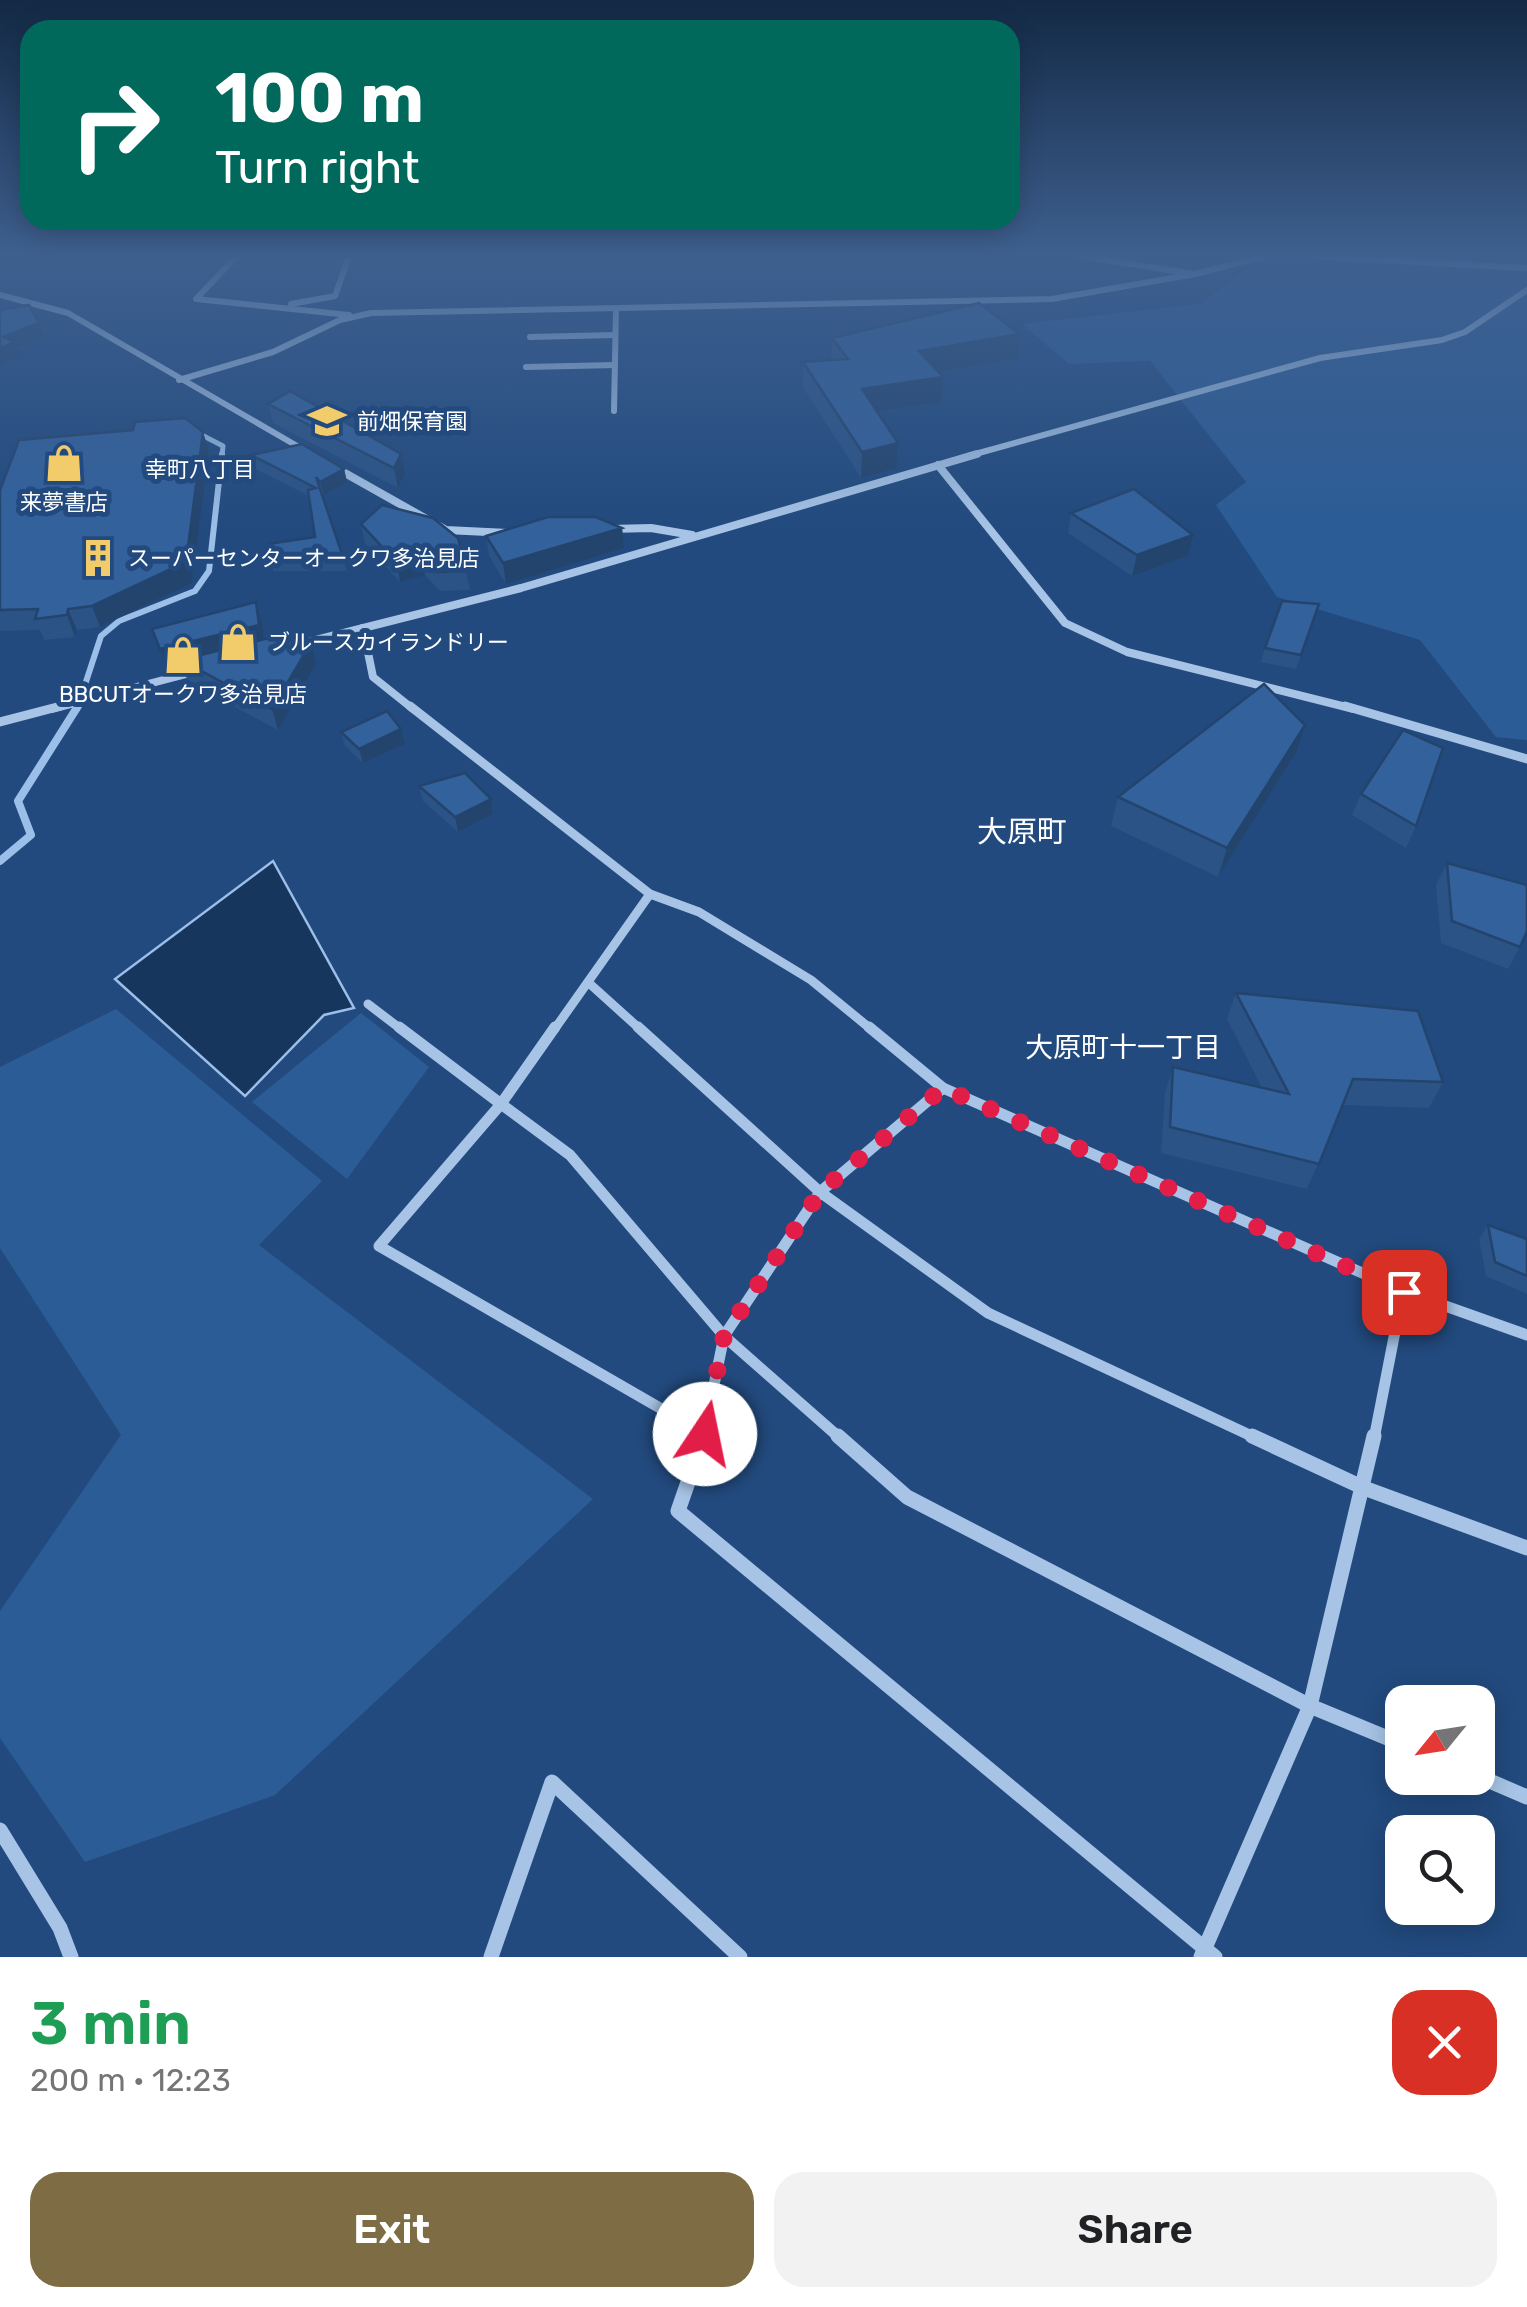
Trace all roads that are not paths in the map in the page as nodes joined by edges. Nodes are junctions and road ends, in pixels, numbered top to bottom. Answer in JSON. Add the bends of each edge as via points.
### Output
{"nodes":[{"id":1,"x":125,"y":347,"type":"edge"},
{"id":2,"x":283,"y":347,"type":"edge"},
{"id":3,"x":616,"y":347,"type":"edge"},
{"id":4,"x":1392,"y":347,"type":"edge"},
{"id":5,"x":615,"y":365,"type":"junction"},
{"id":6,"x":526,"y":367,"type":"dead end"},
{"id":7,"x":179,"y":380,"type":"junction"},
{"id":8,"x":614,"y":411,"type":"dead end"},
{"id":9,"x":315,"y":456,"type":"edge"},
{"id":10,"x":938,"y":465,"type":"junction"},
{"id":11,"x":332,"y":466,"type":"edge"},
{"id":12,"x":593,"y":529,"type":"edge"},
{"id":13,"x":526,"y":532,"type":"edge"},
{"id":14,"x":698,"y":536,"type":"junction"},
{"id":15,"x":363,"y":628,"type":"junction"},
{"id":16,"x":286,"y":648,"type":"edge"},
{"id":17,"x":210,"y":668,"type":"edge"},
{"id":18,"x":0,"y":722,"type":"edge"},
{"id":19,"x":1527,"y":758,"type":"edge"},
{"id":20,"x":650,"y":894,"type":"junction"},
{"id":21,"x":590,"y":984,"type":"junction"},
{"id":22,"x":368,"y":1004,"type":"dead end"},
{"id":23,"x":943,"y":1088,"type":"junction"},
{"id":24,"x":501,"y":1104,"type":"junction"},
{"id":25,"x":820,"y":1192,"type":"junction"},
{"id":26,"x":1404,"y":1292,"type":"junction"},
{"id":27,"x":1527,"y":1335,"type":"edge"},
{"id":28,"x":724,"y":1336,"type":"junction"},
{"id":29,"x":705,"y":1434,"type":"junction"},
{"id":30,"x":1364,"y":1488,"type":"junction"},
{"id":31,"x":1527,"y":1548,"type":"edge"},
{"id":32,"x":1310,"y":1706,"type":"junction"},
{"id":33,"x":1385,"y":1737,"type":"edge"},
{"id":34,"x":1495,"y":1783,"type":"edge"},
{"id":35,"x":1527,"y":1796,"type":"edge"},
{"id":36,"x":0,"y":1830,"type":"edge"},
{"id":37,"x":1207,"y":1954,"type":"edge"},
{"id":38,"x":71,"y":1957,"type":"edge"},
{"id":39,"x":491,"y":1957,"type":"edge"},
{"id":40,"x":740,"y":1957,"type":"edge"}],
"edges":[{"from":1,"to":7,"type":"street"},
{"from":2,"to":7,"type":"street"},
{"from":3,"to":5,"type":"street"},
{"from":4,"to":10,"type":"street","via":[[1320,358]]},
{"from":5,"to":6,"type":"street"},
{"from":5,"to":8,"type":"street"},
{"from":7,"to":9,"type":"street"},
{"from":10,"to":14,"type":"street"},
{"from":10,"to":19,"type":"street","via":[[1065,623],[1127,652]]},
{"from":11,"to":13,"type":"street","via":[[446,530]]},
{"from":12,"to":14,"type":"street"},
{"from":14,"to":15,"type":"street"},
{"from":15,"to":16,"type":"street"},
{"from":15,"to":20,"type":"street","via":[[373,677]]},
{"from":17,"to":18,"type":"street"},
{"from":20,"to":21,"type":"street"},
{"from":20,"to":23,"type":"street","via":[[698,912],[811,980]]},
{"from":21,"to":24,"type":"street"},
{"from":21,"to":25,"type":"street"},
{"from":22,"to":24,"type":"street"},
{"from":23,"to":25,"type":"street"},
{"from":23,"to":26,"type":"street"},
{"from":24,"to":28,"type":"street","via":[[570,1155]]},
{"from":24,"to":29,"type":"street","via":[[379,1246]]},
{"from":25,"to":28,"type":"street"},
{"from":25,"to":30,"type":"street","via":[[988,1313]]},
{"from":26,"to":27,"type":"street"},
{"from":26,"to":30,"type":"street"},
{"from":28,"to":29,"type":"street"},
{"from":28,"to":32,"type":"street","via":[[906,1497]]},
{"from":29,"to":37,"type":"street","via":[[678,1511]]},
{"from":30,"to":31,"type":"street"},
{"from":30,"to":32,"type":"street"},
{"from":32,"to":33,"type":"street"},
{"from":32,"to":37,"type":"street"},
{"from":34,"to":35,"type":"street"},
{"from":36,"to":38,"type":"street"},
{"from":39,"to":40,"type":"street","via":[[552,1782]]}]}
